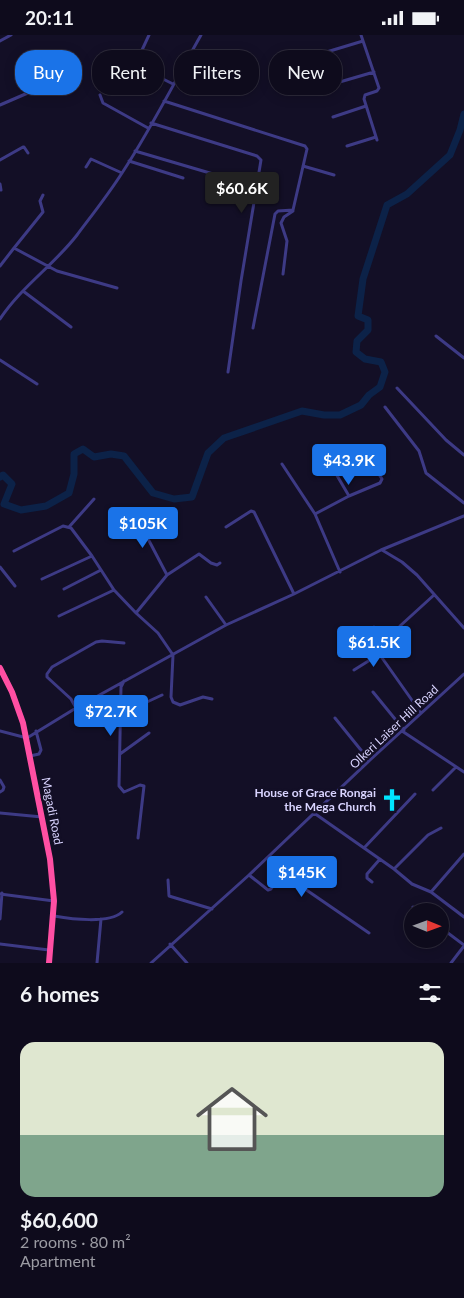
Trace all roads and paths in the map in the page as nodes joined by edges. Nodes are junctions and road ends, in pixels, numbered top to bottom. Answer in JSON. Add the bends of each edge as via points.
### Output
{"nodes":[{"id":1,"x":11,"y":35,"type":"edge"},
{"id":2,"x":149,"y":35,"type":"edge"},
{"id":3,"x":201,"y":35,"type":"edge"},
{"id":4,"x":361,"y":35,"type":"edge"},
{"id":5,"x":0,"y":41,"type":"edge"},
{"id":6,"x":363,"y":41,"type":"junction"},
{"id":7,"x":333,"y":50,"type":"edge"},
{"id":8,"x":374,"y":72,"type":"junction"},
{"id":9,"x":342,"y":81,"type":"edge"},
{"id":10,"x":173,"y":84,"type":"junction"},
{"id":11,"x":24,"y":95,"type":"edge"},
{"id":12,"x":100,"y":95,"type":"dead end"},
{"id":13,"x":164,"y":101,"type":"junction"},
{"id":14,"x":0,"y":105,"type":"edge"},
{"id":15,"x":366,"y":106,"type":"junction"},
{"id":16,"x":333,"y":117,"type":"dead end"},
{"id":17,"x":152,"y":123,"type":"junction"},
{"id":18,"x":148,"y":128,"type":"junction"},
{"id":19,"x":347,"y":146,"type":"dead end"},
{"id":20,"x":135,"y":151,"type":"junction"},
{"id":21,"x":28,"y":153,"type":"dead end"},
{"id":22,"x":0,"y":160,"type":"edge"},
{"id":23,"x":129,"y":161,"type":"junction"},
{"id":24,"x":303,"y":166,"type":"junction"},
{"id":25,"x":86,"y":167,"type":"dead end"},
{"id":26,"x":122,"y":173,"type":"junction"},
{"id":27,"x":334,"y":175,"type":"dead end"},
{"id":28,"x":220,"y":176,"type":"dead end"},
{"id":29,"x":183,"y":178,"type":"dead end"},
{"id":30,"x":0,"y":184,"type":"edge"},
{"id":31,"x":1,"y":190,"type":"edge"},
{"id":32,"x":43,"y":195,"type":"dead end"},
{"id":33,"x":293,"y":210,"type":"junction"},
{"id":34,"x":14,"y":247,"type":"junction"},
{"id":35,"x":0,"y":266,"type":"edge"},
{"id":36,"x":50,"y":267,"type":"junction"},
{"id":37,"x":283,"y":274,"type":"dead end"},
{"id":38,"x":117,"y":288,"type":"dead end"},
{"id":39,"x":23,"y":291,"type":"junction"},
{"id":40,"x":0,"y":319,"type":"edge"},
{"id":41,"x":71,"y":327,"type":"dead end"},
{"id":42,"x":253,"y":328,"type":"dead end"},
{"id":43,"x":436,"y":336,"type":"dead end"},
{"id":44,"x":464,"y":359,"type":"edge"},
{"id":45,"x":0,"y":360,"type":"edge"},
{"id":46,"x":228,"y":372,"type":"dead end"},
{"id":47,"x":37,"y":384,"type":"dead end"},
{"id":48,"x":397,"y":389,"type":"dead end"},
{"id":49,"x":385,"y":407,"type":"dead end"},
{"id":50,"x":325,"y":455,"type":"dead end"},
{"id":51,"x":367,"y":455,"type":"dead end"},
{"id":52,"x":464,"y":455,"type":"edge"},
{"id":53,"x":282,"y":464,"type":"dead end"},
{"id":54,"x":349,"y":496,"type":"junction"},
{"id":55,"x":94,"y":499,"type":"dead end"},
{"id":56,"x":464,"y":503,"type":"edge"},
{"id":57,"x":135,"y":514,"type":"dead end"},
{"id":58,"x":315,"y":514,"type":"junction"},
{"id":59,"x":464,"y":516,"type":"edge"},
{"id":60,"x":69,"y":527,"type":"junction"},
{"id":61,"x":226,"y":527,"type":"dead end"},
{"id":62,"x":381,"y":549,"type":"junction"},
{"id":63,"x":14,"y":551,"type":"dead end"},
{"id":64,"x":92,"y":556,"type":"junction"},
{"id":65,"x":220,"y":563,"type":"dead end"},
{"id":66,"x":0,"y":567,"type":"edge"},
{"id":67,"x":101,"y":570,"type":"junction"},
{"id":68,"x":340,"y":572,"type":"junction"},
{"id":69,"x":167,"y":575,"type":"junction"},
{"id":70,"x":42,"y":579,"type":"dead end"},
{"id":71,"x":15,"y":586,"type":"dead end"},
{"id":72,"x":64,"y":589,"type":"dead end"},
{"id":73,"x":114,"y":590,"type":"junction"},
{"id":74,"x":294,"y":594,"type":"junction"},
{"id":75,"x":434,"y":595,"type":"junction"},
{"id":76,"x":206,"y":597,"type":"dead end"},
{"id":77,"x":136,"y":613,"type":"junction"},
{"id":78,"x":59,"y":616,"type":"dead end"},
{"id":79,"x":226,"y":625,"type":"junction"},
{"id":80,"x":400,"y":626,"type":"dead end"},
{"id":81,"x":374,"y":627,"type":"dead end"},
{"id":82,"x":464,"y":628,"type":"edge"},
{"id":83,"x":124,"y":643,"type":"dead end"},
{"id":84,"x":173,"y":655,"type":"junction"},
{"id":85,"x":370,"y":660,"type":"junction"},
{"id":86,"x":0,"y":668,"type":"edge"},
{"id":87,"x":354,"y":670,"type":"dead end"},
{"id":88,"x":464,"y":674,"type":"edge"},
{"id":89,"x":124,"y":681,"type":"junction"},
{"id":90,"x":372,"y":692,"type":"dead end"},
{"id":91,"x":162,"y":695,"type":"dead end"},
{"id":92,"x":212,"y":699,"type":"dead end"},
{"id":93,"x":76,"y":707,"type":"junction"},
{"id":94,"x":421,"y":713,"type":"junction"},
{"id":95,"x":121,"y":714,"type":"junction"},
{"id":96,"x":335,"y":718,"type":"dead end"},
{"id":97,"x":0,"y":731,"type":"edge"},
{"id":98,"x":36,"y":731,"type":"junction"},
{"id":99,"x":403,"y":731,"type":"junction"},
{"id":100,"x":149,"y":733,"type":"dead end"},
{"id":101,"x":27,"y":738,"type":"junction"},
{"id":102,"x":120,"y":754,"type":"junction"},
{"id":103,"x":30,"y":756,"type":"junction"},
{"id":104,"x":370,"y":760,"type":"junction"},
{"id":105,"x":456,"y":767,"type":"junction"},
{"id":106,"x":464,"y":772,"type":"edge"},
{"id":107,"x":0,"y":780,"type":"edge"},
{"id":108,"x":433,"y":790,"type":"dead end"},
{"id":109,"x":0,"y":792,"type":"edge"},
{"id":110,"x":415,"y":794,"type":"dead end"},
{"id":111,"x":0,"y":813,"type":"edge"},
{"id":112,"x":314,"y":813,"type":"junction"},
{"id":113,"x":42,"y":817,"type":"junction"},
{"id":114,"x":442,"y":828,"type":"dead end"},
{"id":115,"x":138,"y":838,"type":"dead end"},
{"id":116,"x":364,"y":848,"type":"junction"},
{"id":117,"x":464,"y":854,"type":"edge"},
{"id":118,"x":380,"y":859,"type":"junction"},
{"id":119,"x":394,"y":869,"type":"junction"},
{"id":120,"x":249,"y":875,"type":"junction"},
{"id":121,"x":168,"y":880,"type":"dead end"},
{"id":122,"x":372,"y":882,"type":"dead end"},
{"id":123,"x":431,"y":892,"type":"junction"},
{"id":124,"x":1,"y":894,"type":"edge"},
{"id":125,"x":54,"y":901,"type":"junction"},
{"id":126,"x":212,"y":909,"type":"junction"},
{"id":127,"x":122,"y":912,"type":"dead end"},
{"id":128,"x":53,"y":916,"type":"junction"},
{"id":129,"x":464,"y":917,"type":"edge"},
{"id":130,"x":0,"y":919,"type":"edge"},
{"id":131,"x":102,"y":919,"type":"junction"},
{"id":132,"x":369,"y":933,"type":"dead end"},
{"id":133,"x":449,"y":934,"type":"edge"},
{"id":134,"x":0,"y":944,"type":"edge"},
{"id":135,"x":170,"y":944,"type":"junction"},
{"id":136,"x":464,"y":946,"type":"edge"},
{"id":137,"x":50,"y":950,"type":"junction"},
{"id":138,"x":49,"y":963,"type":"edge"},
{"id":139,"x":96,"y":963,"type":"edge"},
{"id":140,"x":151,"y":963,"type":"edge"},
{"id":141,"x":187,"y":963,"type":"edge"},
{"id":142,"x":451,"y":963,"type":"edge"}],
"edges":[{"from":1,"to":5,"type":"street"},
{"from":2,"to":10,"type":"street","via":[[135,65]]},
{"from":3,"to":10,"type":"street"},
{"from":4,"to":6,"type":"street"},
{"from":6,"to":7,"type":"street"},
{"from":6,"to":8,"type":"street"},
{"from":8,"to":9,"type":"street"},
{"from":8,"to":15,"type":"street","via":[[379,88],[365,95]]},
{"from":10,"to":13,"type":"street"},
{"from":11,"to":14,"type":"street"},
{"from":12,"to":18,"type":"street","via":[[103,103]]},
{"from":13,"to":17,"type":"street"},
{"from":13,"to":24,"type":"street","via":[[305,147]]},
{"from":15,"to":16,"type":"street"},
{"from":15,"to":19,"type":"street","via":[[377,138]]},
{"from":17,"to":18,"type":"street"},
{"from":17,"to":46,"type":"street","via":[[257,156],[261,160]]},
{"from":18,"to":20,"type":"street"},
{"from":20,"to":23,"type":"street"},
{"from":20,"to":28,"type":"street"},
{"from":21,"to":22,"type":"street","via":[[23,147]]},
{"from":23,"to":26,"type":"street"},
{"from":23,"to":29,"type":"street"},
{"from":24,"to":27,"type":"street"},
{"from":24,"to":33,"type":"street"},
{"from":25,"to":26,"type":"street","via":[[91,159]]},
{"from":26,"to":36,"type":"street"},
{"from":30,"to":31,"type":"street"},
{"from":32,"to":34,"type":"street","via":[[40,201],[42,212]]},
{"from":33,"to":37,"type":"street","via":[[281,223],[287,241]]},
{"from":33,"to":42,"type":"street","via":[[275,214]]},
{"from":34,"to":35,"type":"street"},
{"from":34,"to":36,"type":"street"},
{"from":36,"to":38,"type":"street"},
{"from":36,"to":39,"type":"street"},
{"from":39,"to":40,"type":"street"},
{"from":39,"to":41,"type":"street"},
{"from":43,"to":44,"type":"street"},
{"from":45,"to":47,"type":"street"},
{"from":48,"to":52,"type":"street"},
{"from":49,"to":56,"type":"street","via":[[419,451],[426,473]]},
{"from":50,"to":54,"type":"street"},
{"from":51,"to":54,"type":"street","via":[[382,481]]},
{"from":53,"to":58,"type":"street"},
{"from":54,"to":58,"type":"street"},
{"from":55,"to":60,"type":"street"},
{"from":57,"to":69,"type":"street"},
{"from":58,"to":68,"type":"street"},
{"from":59,"to":62,"type":"street"},
{"from":60,"to":63,"type":"street","via":[[63,526]]},
{"from":60,"to":64,"type":"street"},
{"from":61,"to":74,"type":"street","via":[[254,512]]},
{"from":62,"to":68,"type":"street"},
{"from":62,"to":75,"type":"street","via":[[410,569]]},
{"from":64,"to":67,"type":"street"},
{"from":64,"to":70,"type":"street"},
{"from":65,"to":69,"type":"street","via":[[211,563],[200,554]]},
{"from":66,"to":71,"type":"street"},
{"from":67,"to":72,"type":"street"},
{"from":67,"to":73,"type":"street"},
{"from":68,"to":74,"type":"street"},
{"from":69,"to":77,"type":"street"},
{"from":73,"to":77,"type":"street"},
{"from":73,"to":78,"type":"street"},
{"from":74,"to":79,"type":"street"},
{"from":75,"to":80,"type":"street"},
{"from":75,"to":82,"type":"street"},
{"from":76,"to":79,"type":"street"},
{"from":77,"to":84,"type":"street","via":[[158,633]]},
{"from":79,"to":84,"type":"street"},
{"from":81,"to":85,"type":"street","via":[[359,641]]},
{"from":83,"to":93,"type":"street","via":[[96,642],[48,671],[47,677]]},
{"from":84,"to":89,"type":"street"},
{"from":84,"to":92,"type":"street","via":[[173,703],[180,705],[203,697]]},
{"from":85,"to":87,"type":"street"},
{"from":85,"to":94,"type":"street","via":[[378,653],[380,655]]},
{"from":86,"to":101,"type":"highway","name":"Magadi Road","via":[[12,692]]},
{"from":88,"to":94,"type":"street","name":"Olkeri Laiser Hill Road"},
{"from":89,"to":93,"type":"street"},
{"from":89,"to":95,"type":"street"},
{"from":90,"to":99,"type":"street"},
{"from":91,"to":95,"type":"street"},
{"from":93,"to":98,"type":"street"},
{"from":94,"to":99,"type":"street","name":"Olkeri Laiser Hill Road"},
{"from":95,"to":102,"type":"street"},
{"from":96,"to":104,"type":"street"},
{"from":97,"to":101,"type":"street"},
{"from":98,"to":101,"type":"street"},
{"from":98,"to":103,"type":"street","via":[[41,751]]},
{"from":99,"to":104,"type":"street","name":"Olkeri Laiser Hill Road"},
{"from":99,"to":105,"type":"street"},
{"from":100,"to":102,"type":"street"},
{"from":101,"to":103,"type":"highway","name":"Magadi Road"},
{"from":102,"to":115,"type":"street","via":[[119,787],[122,792],[144,786]]},
{"from":103,"to":113,"type":"highway","name":"Magadi Road"},
{"from":104,"to":112,"type":"street","name":"Olkeri Laiser Hill Road"},
{"from":105,"to":106,"type":"street"},
{"from":105,"to":108,"type":"street"},
{"from":107,"to":109,"type":"street","via":[[4,787]]},
{"from":110,"to":116,"type":"street"},
{"from":111,"to":113,"type":"street"},
{"from":112,"to":116,"type":"street"},
{"from":112,"to":120,"type":"street","name":"Olkeri Laiser Hill Road"},
{"from":113,"to":125,"type":"highway","name":"Magadi Road"},
{"from":114,"to":119,"type":"street","via":[[428,835]]},
{"from":116,"to":118,"type":"street"},
{"from":117,"to":123,"type":"street"},
{"from":118,"to":119,"type":"street"},
{"from":118,"to":122,"type":"street","via":[[367,874]]},
{"from":119,"to":123,"type":"street","via":[[412,884]]},
{"from":120,"to":126,"type":"street","name":"Olkeri Laiser Hill Road"},
{"from":120,"to":132,"type":"street","via":[[268,890],[280,876],[289,878]]},
{"from":121,"to":126,"type":"street","via":[[169,896]]},
{"from":123,"to":129,"type":"street"},
{"from":124,"to":125,"type":"street"},
{"from":124,"to":130,"type":"street"},
{"from":125,"to":128,"type":"highway","name":"Magadi Road"},
{"from":126,"to":135,"type":"street","name":"Olkeri Laiser Hill Road"},
{"from":127,"to":131,"type":"street"},
{"from":128,"to":131,"type":"street"},
{"from":128,"to":137,"type":"highway","name":"Magadi Road"},
{"from":131,"to":139,"type":"street"},
{"from":133,"to":136,"type":"street"},
{"from":134,"to":137,"type":"street"},
{"from":135,"to":140,"type":"street","name":"Olkeri Laiser Hill Road"},
{"from":135,"to":141,"type":"street"},
{"from":136,"to":142,"type":"street"},
{"from":137,"to":138,"type":"highway","name":"Magadi Road"}]}
